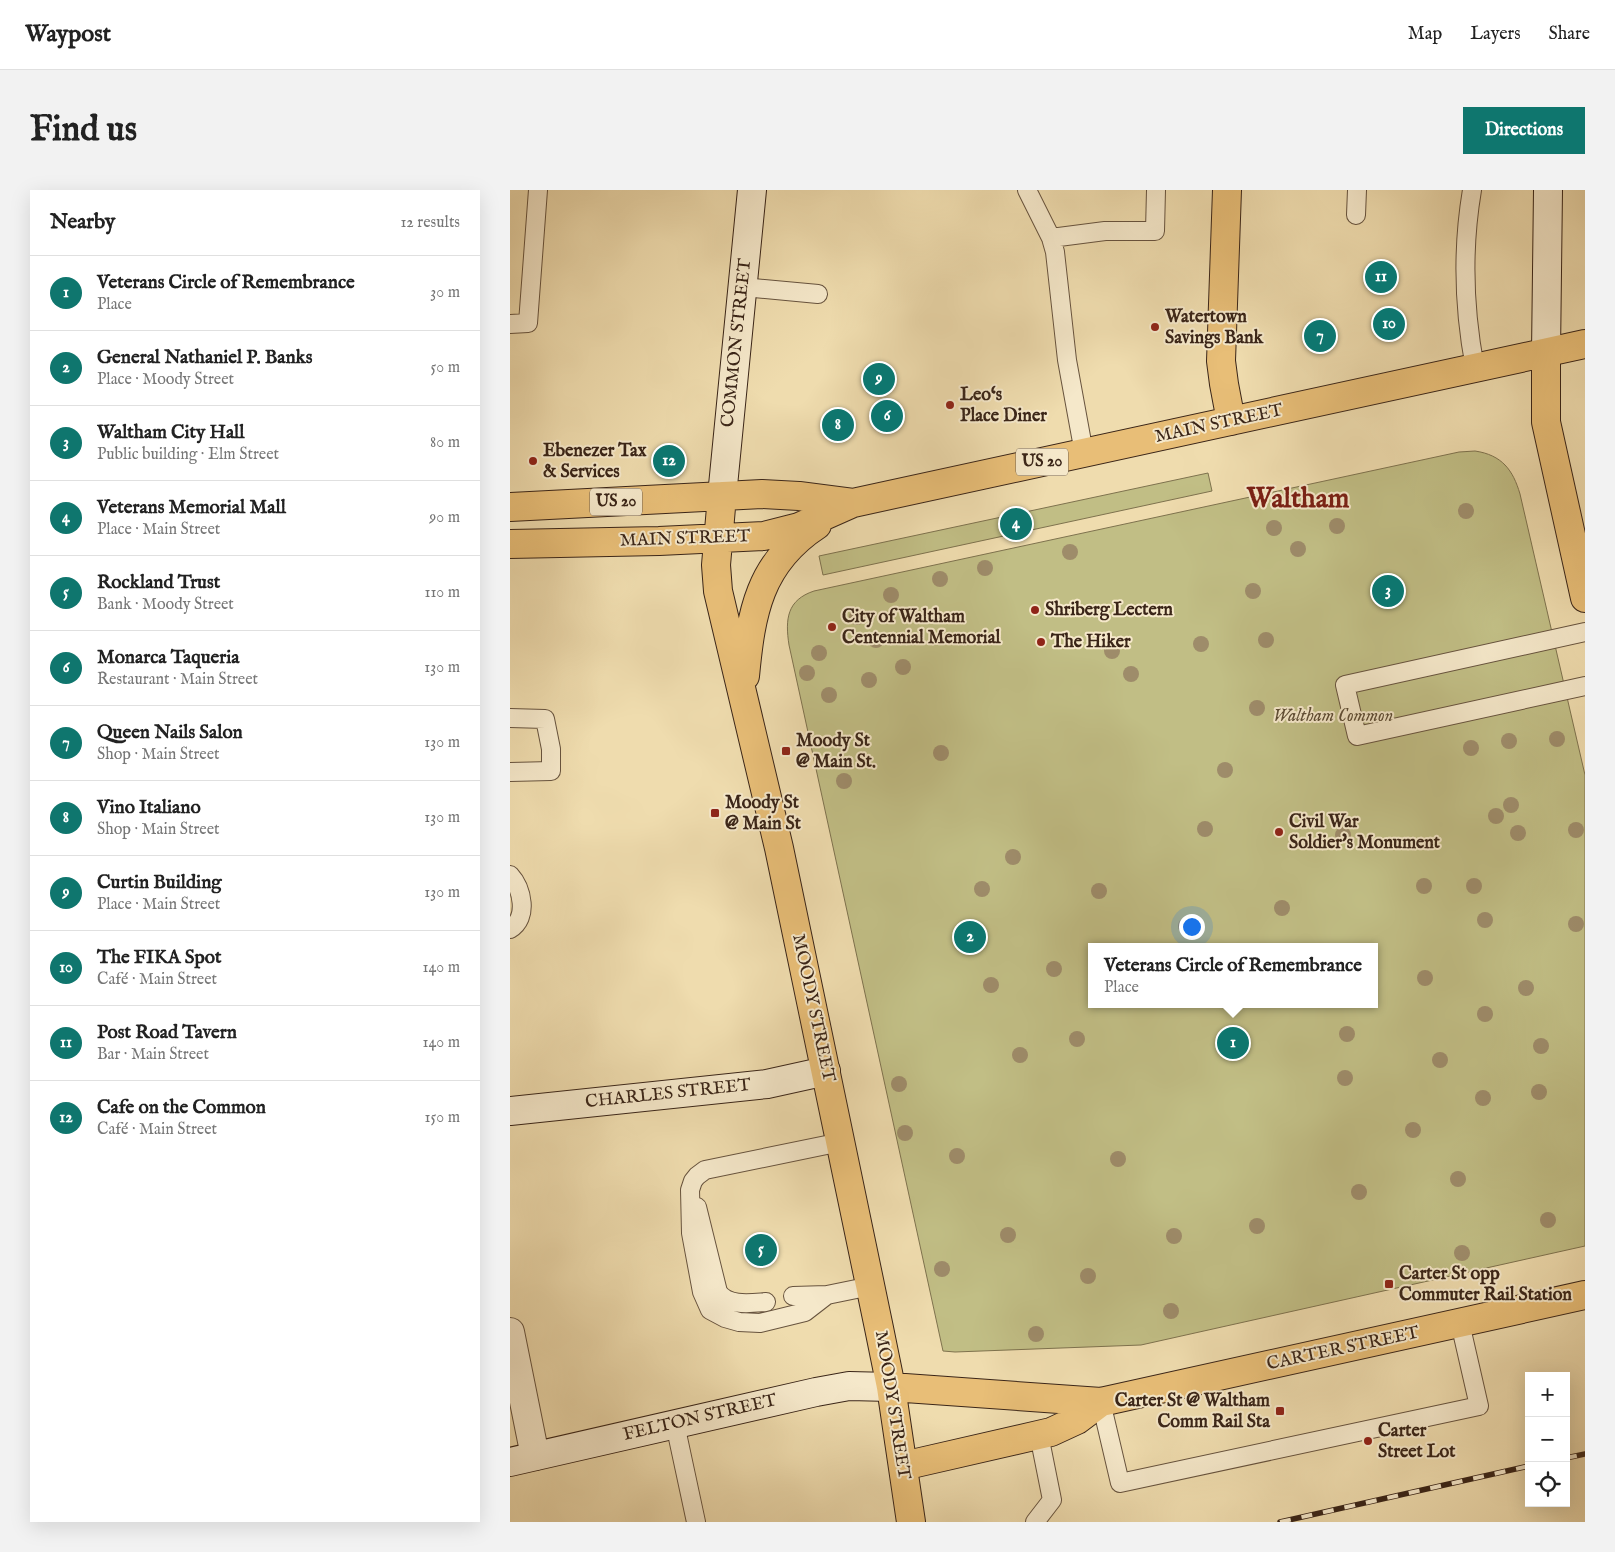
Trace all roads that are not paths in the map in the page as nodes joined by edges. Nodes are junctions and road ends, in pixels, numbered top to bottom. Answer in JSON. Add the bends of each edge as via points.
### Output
{"nodes":[{"id":1,"x":538,"y":190,"type":"edge"},
{"id":2,"x":752,"y":190,"type":"edge"},
{"id":3,"x":1027,"y":190,"type":"edge"},
{"id":4,"x":1156,"y":190,"type":"edge"},
{"id":5,"x":1228,"y":190,"type":"edge"},
{"id":6,"x":1357,"y":190,"type":"edge"},
{"id":7,"x":1472,"y":190,"type":"edge"},
{"id":8,"x":1548,"y":190,"type":"edge"},
{"id":9,"x":1356,"y":215,"type":"dead end"},
{"id":10,"x":1051,"y":238,"type":"junction"},
{"id":11,"x":743,"y":287,"type":"junction"},
{"id":12,"x":818,"y":294,"type":"dead end"},
{"id":13,"x":510,"y":324,"type":"edge"},
{"id":14,"x":1585,"y":344,"type":"edge"},
{"id":15,"x":1546,"y":353,"type":"junction"},
{"id":16,"x":1475,"y":368,"type":"junction"},
{"id":17,"x":1231,"y":421,"type":"junction"},
{"id":18,"x":1084,"y":453,"type":"junction"},
{"id":19,"x":722,"y":496,"type":"junction"},
{"id":20,"x":853,"y":503,"type":"junction"},
{"id":21,"x":510,"y":507,"type":"edge"},
{"id":22,"x":718,"y":539,"type":"junction"},
{"id":23,"x":510,"y":544,"type":"edge"},
{"id":24,"x":1585,"y":598,"type":"edge"},
{"id":25,"x":1585,"y":632,"type":"edge"},
{"id":26,"x":1585,"y":686,"type":"edge"},
{"id":27,"x":743,"y":695,"type":"junction"},
{"id":28,"x":510,"y":718,"type":"edge"},
{"id":29,"x":510,"y":772,"type":"edge"},
{"id":30,"x":510,"y":875,"type":"edge"},
{"id":31,"x":510,"y":929,"type":"edge"},
{"id":32,"x":826,"y":1071,"type":"junction"},
{"id":33,"x":510,"y":1111,"type":"edge"},
{"id":34,"x":841,"y":1142,"type":"junction"},
{"id":35,"x":690,"y":1190,"type":"junction"},
{"id":36,"x":870,"y":1286,"type":"junction"},
{"id":37,"x":826,"y":1295,"type":"junction"},
{"id":38,"x":793,"y":1296,"type":"dead end"},
{"id":39,"x":1585,"y":1296,"type":"edge"},
{"id":40,"x":766,"y":1302,"type":"dead end"},
{"id":41,"x":1460,"y":1323,"type":"junction"},
{"id":42,"x":510,"y":1332,"type":"edge"},
{"id":43,"x":891,"y":1387,"type":"junction"},
{"id":44,"x":1101,"y":1402,"type":"junction"},
{"id":45,"x":675,"y":1424,"type":"junction"},
{"id":46,"x":1039,"y":1435,"type":"junction"},
{"id":47,"x":522,"y":1459,"type":"edge"},
{"id":48,"x":903,"y":1466,"type":"junction"},
{"id":49,"x":696,"y":1522,"type":"edge"},
{"id":50,"x":911,"y":1522,"type":"edge"},
{"id":51,"x":1036,"y":1522,"type":"edge"}],
"edges":[{"from":1,"to":13,"type":"lane","via":[[528,323]]},
{"from":2,"to":11,"type":"street","name":"COMMON STREET"},
{"from":3,"to":10,"type":"lane"},
{"from":4,"to":10,"type":"lane","via":[[1155,231],[1106,231]]},
{"from":5,"to":17,"type":"main road","via":[[1221,361]]},
{"from":6,"to":9,"type":"lane"},
{"from":7,"to":16,"type":"lane","via":[[1467,231],[1466,307]]},
{"from":8,"to":15,"type":"street"},
{"from":10,"to":18,"type":"lane","via":[[1057,264],[1068,367]]},
{"from":11,"to":12,"type":"lane"},
{"from":11,"to":19,"type":"street","name":"COMMON STREET"},
{"from":14,"to":15,"type":"main road","name":"MAIN STREET","number":"US 20"},
{"from":15,"to":16,"type":"main road","name":"MAIN STREET","number":"US 20"},
{"from":15,"to":24,"type":"main road","via":[[1546,422]]},
{"from":16,"to":17,"type":"main road","name":"MAIN STREET","number":"US 20"},
{"from":17,"to":18,"type":"main road","name":"MAIN STREET","number":"US 20"},
{"from":18,"to":20,"type":"main road","name":"MAIN STREET","number":"US 20"},
{"from":19,"to":20,"type":"main road","name":"MAIN STREET","number":"US 20","via":[[780,494]]},
{"from":19,"to":21,"type":"main road","name":"MAIN STREET","number":"US 20"},
{"from":19,"to":22,"type":"main road","name":"MOODY STREET"},
{"from":20,"to":22,"type":"main road","name":"MAIN STREET","number":"US 20","via":[[781,532]]},
{"from":20,"to":27,"type":"main road","via":[[801,538],[766,579],[753,618]]},
{"from":22,"to":23,"type":"main road","name":"MAIN STREET","number":"US 20"},
{"from":22,"to":27,"type":"main road","name":"MOODY STREET","via":[[718,591]]},
{"from":25,"to":26,"type":"lane","via":[[1345,686],[1357,736]]},
{"from":27,"to":32,"type":"main road","name":"MOODY STREET"},
{"from":28,"to":29,"type":"lane","via":[[544,719],[552,760],[551,771]]},
{"from":30,"to":31,"type":"lane","via":[[520,892],[522,904],[520,916]]},
{"from":32,"to":33,"type":"street","name":"CHARLES STREET","via":[[767,1084]]},
{"from":32,"to":34,"type":"main road","name":"MOODY STREET"},
{"from":34,"to":35,"type":"lane","via":[[705,1170],[696,1176]]},
{"from":34,"to":36,"type":"main road","name":"MOODY STREET"},
{"from":35,"to":37,"type":"lane","via":[[691,1233],[702,1292],[710,1310],[732,1320],[760,1323],[805,1312]]},
{"from":35,"to":40,"type":"lane","via":[[700,1214],[720,1296],[746,1304]]},
{"from":36,"to":37,"type":"lane"},
{"from":36,"to":43,"type":"main road","name":"MOODY STREET"},
{"from":37,"to":38,"type":"lane"},
{"from":39,"to":41,"type":"main road","name":"CARTER STREET"},
{"from":41,"to":44,"type":"main road","name":"CARTER STREET"},
{"from":41,"to":44,"type":"lane","via":[[1478,1406],[1120,1483]]},
{"from":42,"to":47,"type":"street"},
{"from":43,"to":44,"type":"main road","name":"CARTER STREET"},
{"from":43,"to":45,"type":"street","name":"FELTON STREET","via":[[827,1390]]},
{"from":43,"to":48,"type":"main road","name":"MOODY STREET"},
{"from":44,"to":46,"type":"main road","name":"CARTER STREET","via":[[1077,1420]]},
{"from":45,"to":47,"type":"street","name":"FELTON STREET"},
{"from":45,"to":49,"type":"lane"},
{"from":46,"to":48,"type":"main road","name":"CARTER STREET"},
{"from":46,"to":51,"type":"lane","via":[[1052,1500]]},
{"from":48,"to":50,"type":"main road","name":"MOODY STREET"}]}
